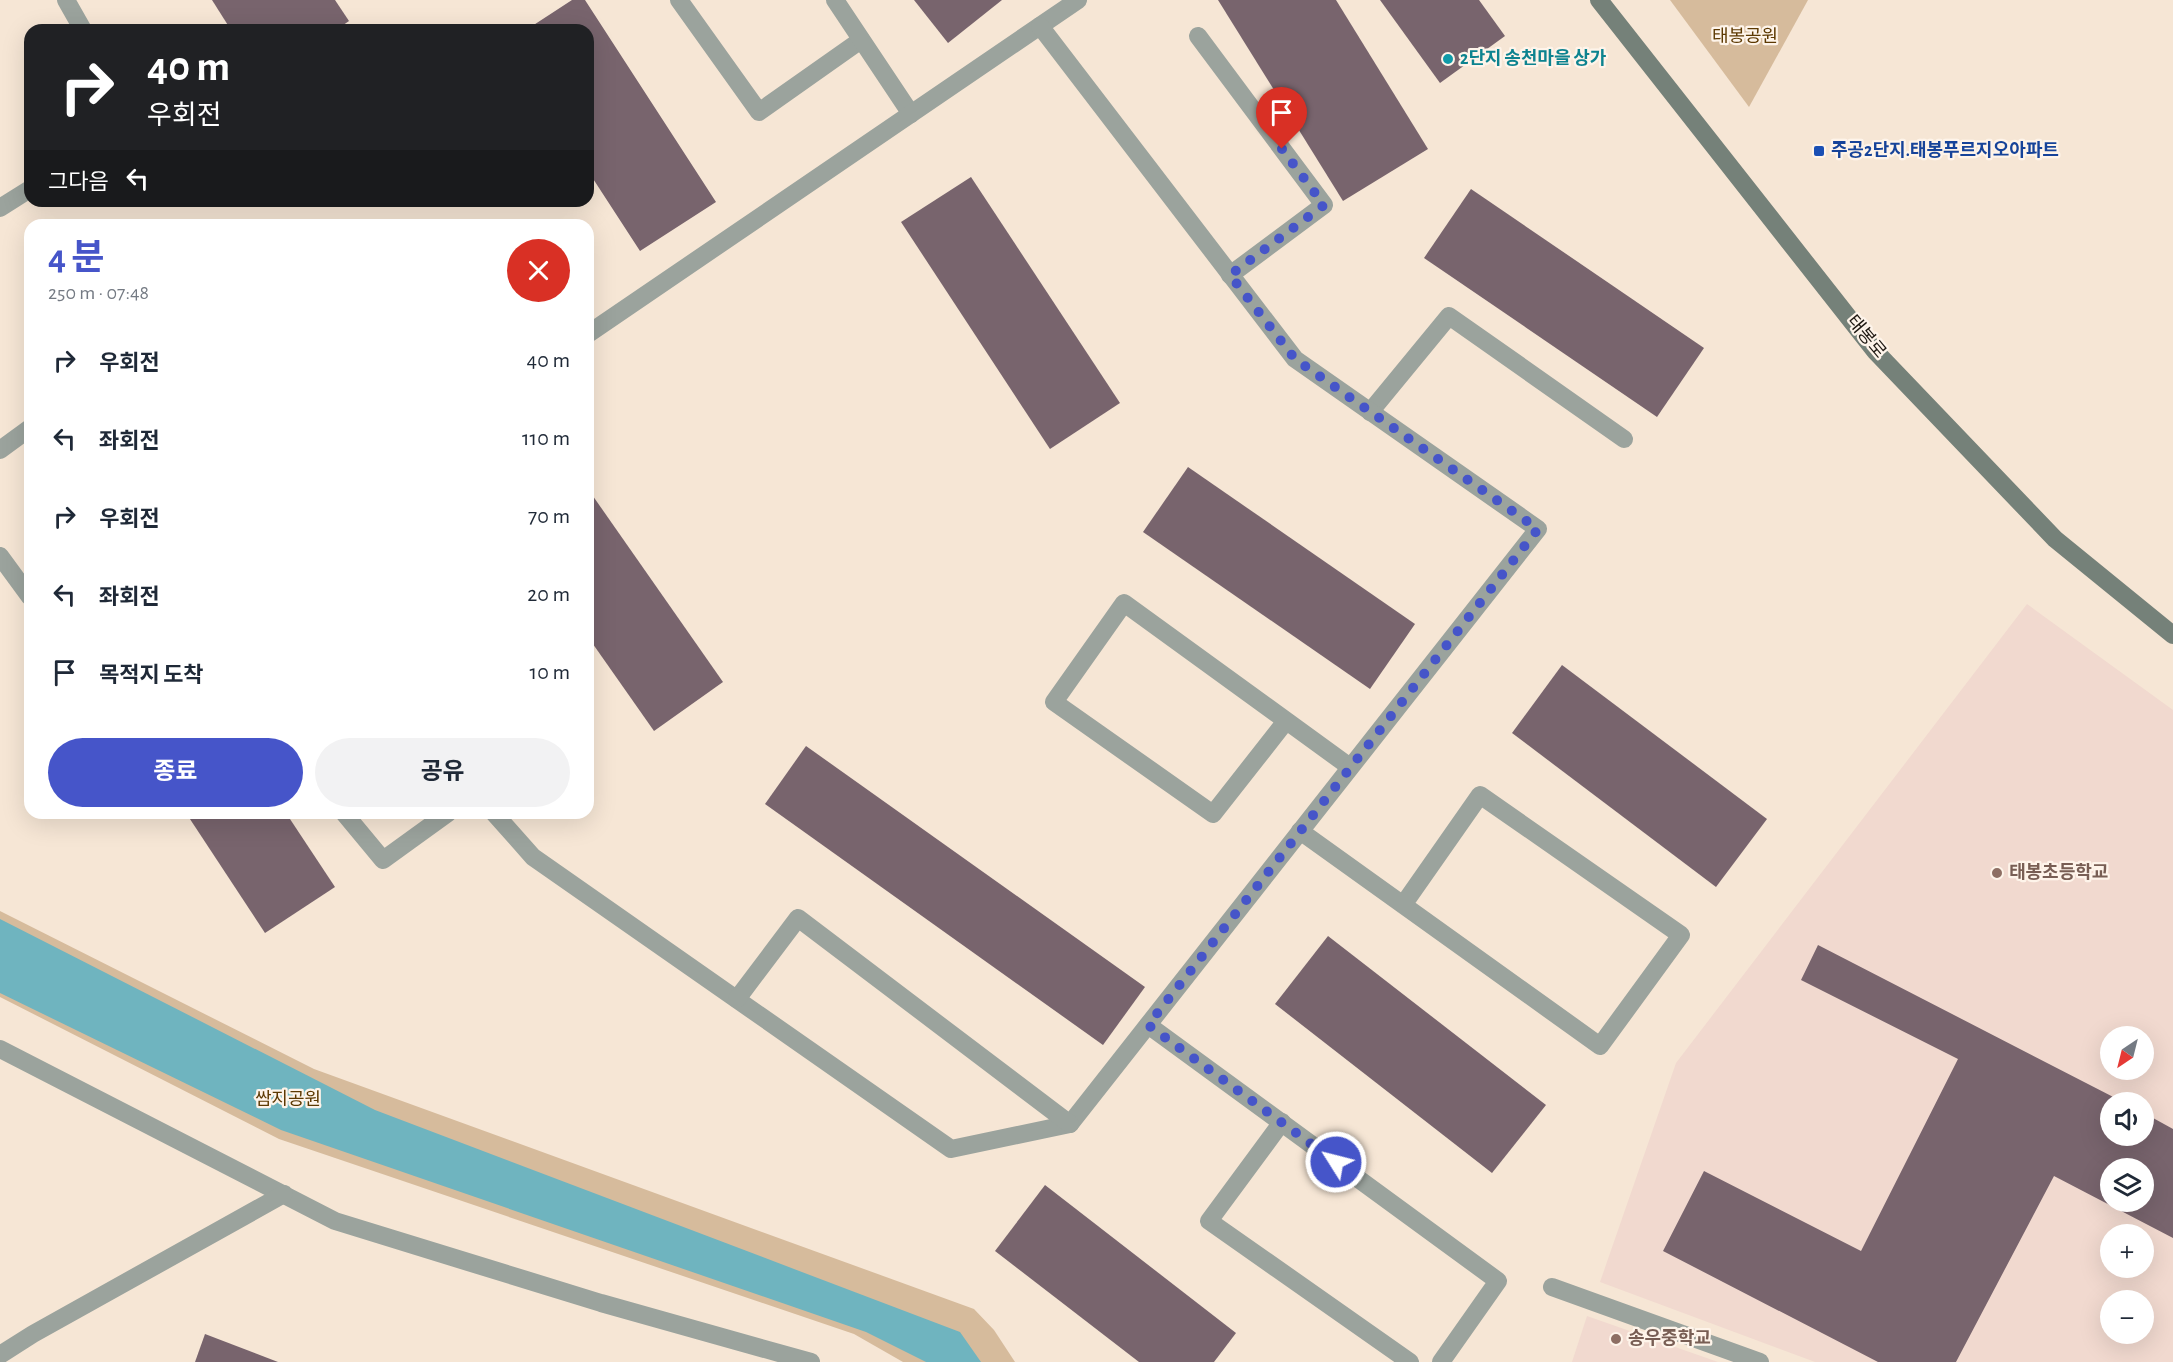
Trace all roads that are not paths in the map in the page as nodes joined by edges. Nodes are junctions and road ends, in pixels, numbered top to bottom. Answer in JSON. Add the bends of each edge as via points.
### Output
{"nodes":[{"id":1,"x":66,"y":0,"type":"edge"},
{"id":2,"x":679,"y":0,"type":"edge"},
{"id":3,"x":835,"y":0,"type":"edge"},
{"id":4,"x":1078,"y":0,"type":"edge"},
{"id":5,"x":1599,"y":0,"type":"edge"},
{"id":6,"x":80,"y":24,"type":"edge"},
{"id":7,"x":1040,"y":26,"type":"junction"},
{"id":8,"x":1198,"y":36,"type":"dead end"},
{"id":9,"x":861,"y":40,"type":"junction"},
{"id":10,"x":911,"y":114,"type":"junction"},
{"id":11,"x":24,"y":193,"type":"edge"},
{"id":12,"x":0,"y":208,"type":"edge"},
{"id":13,"x":1230,"y":275,"type":"junction"},
{"id":14,"x":594,"y":329,"type":"edge"},
{"id":15,"x":1370,"y":412,"type":"junction"},
{"id":16,"x":24,"y":432,"type":"edge"},
{"id":17,"x":1624,"y":439,"type":"dead end"},
{"id":18,"x":0,"y":450,"type":"edge"},
{"id":19,"x":0,"y":556,"type":"edge"},
{"id":20,"x":24,"y":589,"type":"edge"},
{"id":21,"x":2173,"y":635,"type":"edge"},
{"id":22,"x":1286,"y":721,"type":"junction"},
{"id":23,"x":1350,"y":768,"type":"junction"},
{"id":24,"x":349,"y":819,"type":"edge"},
{"id":25,"x":440,"y":819,"type":"edge"},
{"id":26,"x":499,"y":819,"type":"edge"},
{"id":27,"x":1300,"y":831,"type":"junction"},
{"id":28,"x":1403,"y":905,"type":"junction"},
{"id":29,"x":737,"y":999,"type":"junction"},
{"id":30,"x":1148,"y":1025,"type":"junction"},
{"id":31,"x":0,"y":1049,"type":"edge"},
{"id":32,"x":1282,"y":1122,"type":"junction"},
{"id":33,"x":1070,"y":1124,"type":"junction"},
{"id":34,"x":284,"y":1194,"type":"junction"},
{"id":35,"x":1552,"y":1287,"type":"dead end"},
{"id":36,"x":0,"y":1355,"type":"edge"},
{"id":37,"x":811,"y":1362,"type":"edge"},
{"id":38,"x":1410,"y":1362,"type":"edge"},
{"id":39,"x":1441,"y":1362,"type":"edge"},
{"id":40,"x":1760,"y":1362,"type":"edge"}],
"edges":[{"from":1,"to":6,"type":"street"},
{"from":2,"to":9,"type":"street","via":[[759,112]]},
{"from":3,"to":9,"type":"street"},
{"from":4,"to":7,"type":"street"},
{"from":5,"to":21,"type":"main road","name":"태봉로","via":[[1875,351],[2055,538]]},
{"from":7,"to":10,"type":"street"},
{"from":7,"to":13,"type":"street"},
{"from":8,"to":13,"type":"street","via":[[1324,205]]},
{"from":9,"to":10,"type":"street"},
{"from":10,"to":14,"type":"street"},
{"from":11,"to":12,"type":"street"},
{"from":13,"to":15,"type":"street","via":[[1295,359]]},
{"from":15,"to":17,"type":"street","via":[[1449,316]]},
{"from":15,"to":23,"type":"street","via":[[1538,529]]},
{"from":16,"to":18,"type":"street"},
{"from":19,"to":20,"type":"street"},
{"from":22,"to":22,"type":"street","via":[[1124,603],[1054,702],[1214,814]]},
{"from":22,"to":23,"type":"street"},
{"from":23,"to":27,"type":"street"},
{"from":24,"to":25,"type":"street","via":[[383,861]]},
{"from":26,"to":29,"type":"street","via":[[533,857]]},
{"from":27,"to":28,"type":"street"},
{"from":27,"to":30,"type":"street"},
{"from":28,"to":28,"type":"street","via":[[1600,1046],[1681,935],[1480,795]]},
{"from":29,"to":33,"type":"street","via":[[951,1149]]},
{"from":29,"to":33,"type":"street","via":[[798,918]]},
{"from":30,"to":32,"type":"street"},
{"from":30,"to":33,"type":"street"},
{"from":31,"to":34,"type":"street"},
{"from":32,"to":38,"type":"street","via":[[1209,1221]]},
{"from":32,"to":39,"type":"street","via":[[1498,1281]]},
{"from":34,"to":36,"type":"street"},
{"from":34,"to":37,"type":"street","via":[[335,1221],[601,1304]]},
{"from":35,"to":40,"type":"street"}]}
